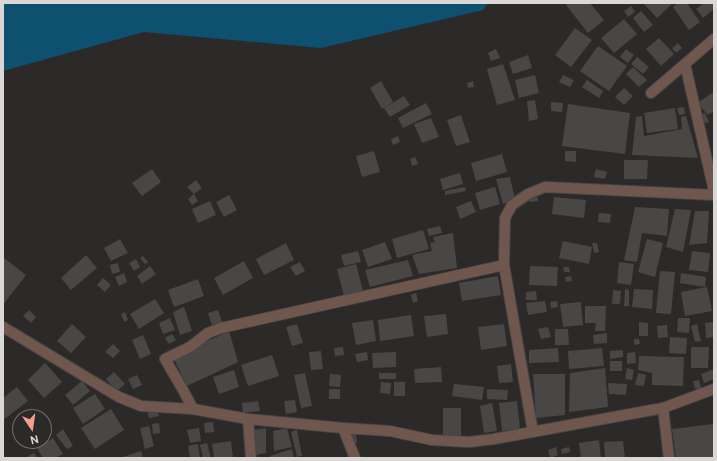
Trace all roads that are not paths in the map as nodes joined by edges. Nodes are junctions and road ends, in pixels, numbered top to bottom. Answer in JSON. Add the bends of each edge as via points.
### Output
{"nodes":[{"id":1,"x":714,"y":39,"type":"edge"},
{"id":2,"x":685,"y":64,"type":"junction"},
{"id":3,"x":651,"y":93,"type":"dead end"},
{"id":4,"x":714,"y":191,"type":"edge"},
{"id":5,"x":714,"y":195,"type":"edge"},
{"id":6,"x":504,"y":265,"type":"junction"},
{"id":7,"x":3,"y":326,"type":"edge"},
{"id":8,"x":714,"y":389,"type":"edge"},
{"id":9,"x":663,"y":408,"type":"junction"},
{"id":10,"x":193,"y":409,"type":"junction"},
{"id":11,"x":248,"y":418,"type":"junction"},
{"id":12,"x":343,"y":428,"type":"junction"},
{"id":13,"x":533,"y":432,"type":"junction"},
{"id":14,"x":251,"y":458,"type":"edge"},
{"id":15,"x":355,"y":458,"type":"edge"},
{"id":16,"x":669,"y":458,"type":"edge"}],
"edges":[{"from":1,"to":2,"type":"street"},
{"from":2,"to":3,"type":"street"},
{"from":2,"to":4,"type":"street"},
{"from":5,"to":6,"type":"street","via":[[545,187],[512,205],[505,218]]},
{"from":6,"to":10,"type":"street","via":[[208,333],[190,347],[165,358]]},
{"from":6,"to":13,"type":"street"},
{"from":7,"to":10,"type":"street","via":[[119,397],[140,406]]},
{"from":8,"to":9,"type":"street"},
{"from":9,"to":13,"type":"street"},
{"from":9,"to":16,"type":"street"},
{"from":10,"to":11,"type":"street"},
{"from":11,"to":12,"type":"street"},
{"from":11,"to":14,"type":"street"},
{"from":12,"to":13,"type":"street","via":[[390,431],[432,440],[469,442]]},
{"from":12,"to":15,"type":"street"}]}
